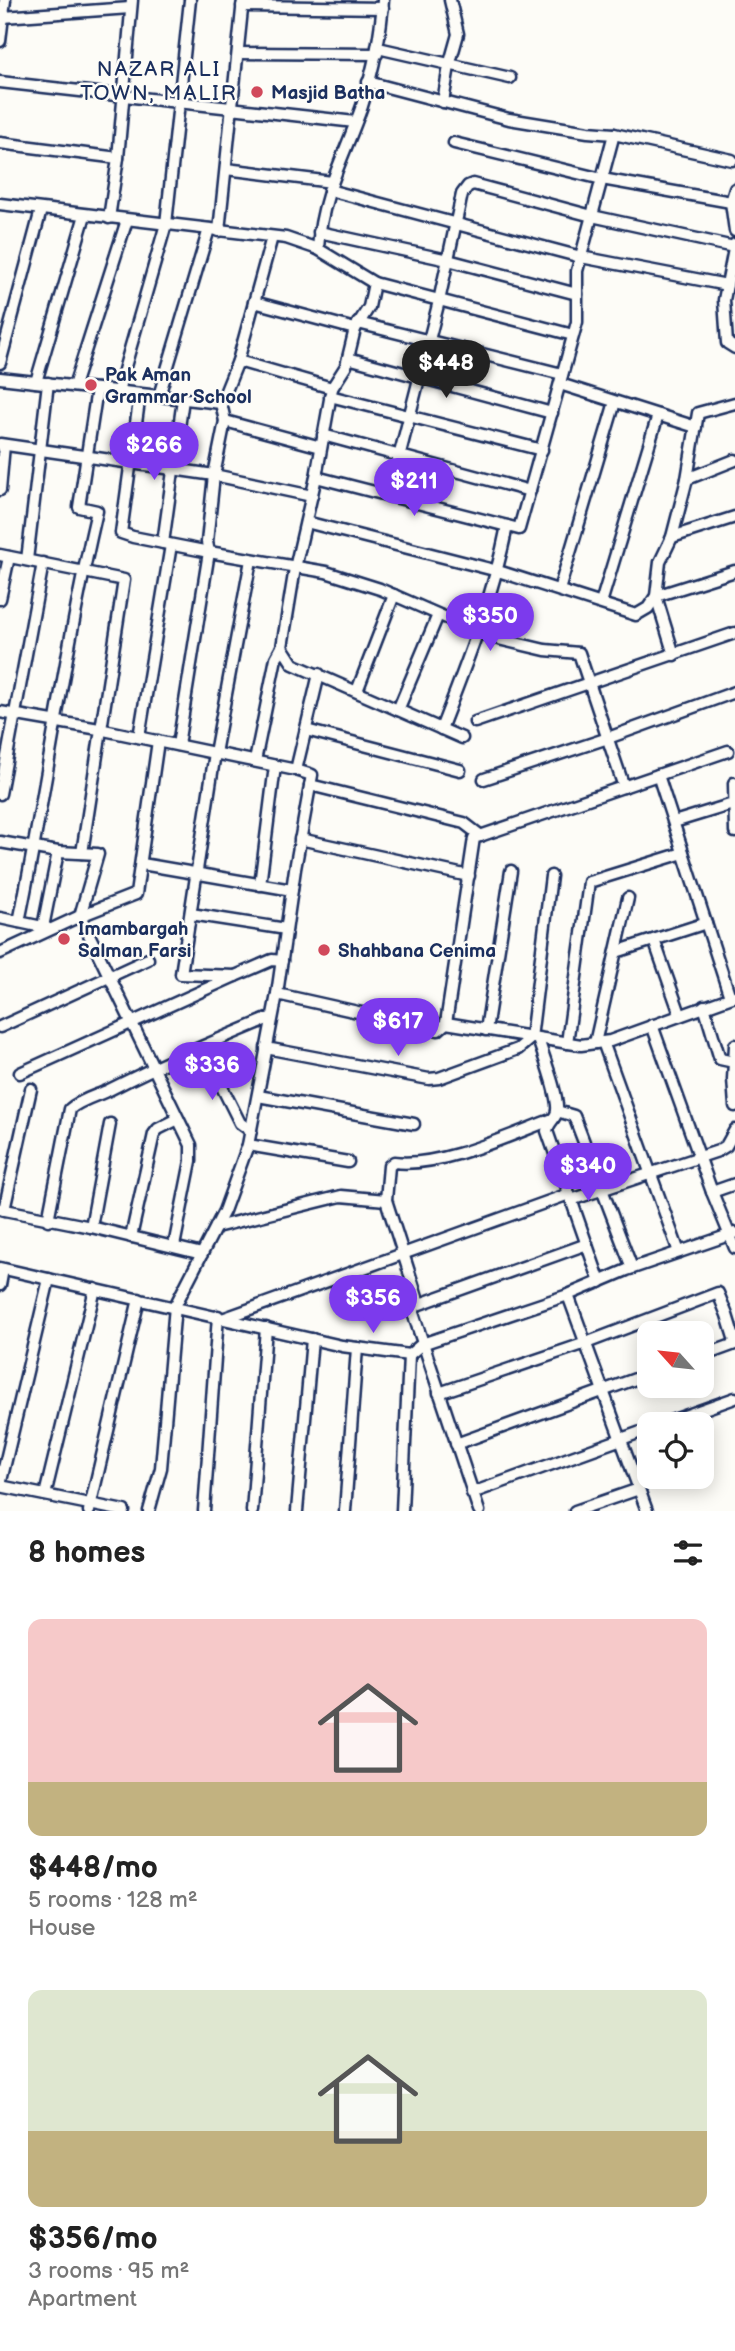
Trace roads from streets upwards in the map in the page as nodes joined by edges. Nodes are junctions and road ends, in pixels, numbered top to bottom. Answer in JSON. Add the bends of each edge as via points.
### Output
{"nodes":[{"id":1,"x":5,"y":0,"type":"edge"},
{"id":2,"x":190,"y":0,"type":"edge"},
{"id":3,"x":450,"y":0,"type":"edge"},
{"id":4,"x":242,"y":3,"type":"edge"},
{"id":5,"x":131,"y":4,"type":"edge"},
{"id":6,"x":383,"y":4,"type":"edge"},
{"id":7,"x":3,"y":17,"type":"junction"},
{"id":8,"x":0,"y":40,"type":"edge"},
{"id":9,"x":377,"y":51,"type":"junction"},
{"id":10,"x":238,"y":53,"type":"junction"},
{"id":11,"x":449,"y":66,"type":"junction"},
{"id":12,"x":510,"y":78,"type":"dead end"},
{"id":13,"x":0,"y":82,"type":"edge"},
{"id":14,"x":369,"y":82,"type":"junction"},
{"id":15,"x":123,"y":95,"type":"junction"},
{"id":16,"x":178,"y":102,"type":"junction"},
{"id":17,"x":443,"y":102,"type":"junction"},
{"id":18,"x":233,"y":108,"type":"junction"},
{"id":19,"x":355,"y":122,"type":"junction"},
{"id":20,"x":614,"y":134,"type":"junction"},
{"id":21,"x":0,"y":143,"type":"edge"},
{"id":22,"x":454,"y":143,"type":"dead end"},
{"id":23,"x":118,"y":158,"type":"junction"},
{"id":24,"x":733,"y":160,"type":"dead end"},
{"id":25,"x":226,"y":169,"type":"junction"},
{"id":26,"x":602,"y":179,"type":"junction"},
{"id":27,"x":330,"y":186,"type":"junction"},
{"id":28,"x":735,"y":189,"type":"edge"},
{"id":29,"x":731,"y":202,"type":"junction"},
{"id":30,"x":0,"y":204,"type":"edge"},
{"id":31,"x":41,"y":210,"type":"junction"},
{"id":32,"x":85,"y":215,"type":"junction"},
{"id":33,"x":592,"y":216,"type":"junction"},
{"id":34,"x":109,"y":218,"type":"junction"},
{"id":35,"x":127,"y":220,"type":"junction"},
{"id":36,"x":456,"y":223,"type":"junction"},
{"id":37,"x":166,"y":224,"type":"junction"},
{"id":38,"x":214,"y":230,"type":"junction"},
{"id":39,"x":735,"y":231,"type":"edge"},
{"id":40,"x":319,"y":232,"type":"junction"},
{"id":41,"x":272,"y":237,"type":"junction"},
{"id":42,"x":735,"y":246,"type":"edge"},
{"id":43,"x":318,"y":250,"type":"junction"},
{"id":44,"x":581,"y":257,"type":"junction"},
{"id":45,"x":448,"y":260,"type":"junction"},
{"id":46,"x":374,"y":283,"type":"junction"},
{"id":47,"x":727,"y":285,"type":"junction"},
{"id":48,"x":577,"y":295,"type":"junction"},
{"id":49,"x":735,"y":297,"type":"edge"},
{"id":50,"x":724,"y":300,"type":"junction"},
{"id":51,"x":439,"y":301,"type":"junction"},
{"id":52,"x":254,"y":302,"type":"junction"},
{"id":53,"x":357,"y":326,"type":"junction"},
{"id":54,"x":573,"y":335,"type":"junction"},
{"id":55,"x":428,"y":341,"type":"junction"},
{"id":56,"x":735,"y":348,"type":"edge"},
{"id":57,"x":348,"y":358,"type":"junction"},
{"id":58,"x":238,"y":361,"type":"junction"},
{"id":59,"x":0,"y":363,"type":"edge"},
{"id":60,"x":419,"y":377,"type":"junction"},
{"id":61,"x":0,"y":378,"type":"edge"},
{"id":62,"x":561,"y":379,"type":"junction"},
{"id":63,"x":36,"y":382,"type":"junction"},
{"id":64,"x":48,"y":383,"type":"junction"},
{"id":65,"x":74,"y":386,"type":"junction"},
{"id":66,"x":97,"y":389,"type":"junction"},
{"id":67,"x":118,"y":391,"type":"junction"},
{"id":68,"x":331,"y":392,"type":"junction"},
{"id":69,"x":140,"y":394,"type":"junction"},
{"id":70,"x":159,"y":396,"type":"junction"},
{"id":71,"x":183,"y":399,"type":"junction"},
{"id":72,"x":615,"y":402,"type":"junction"},
{"id":73,"x":221,"y":403,"type":"junction"},
{"id":74,"x":735,"y":403,"type":"edge"},
{"id":75,"x":552,"y":413,"type":"junction"},
{"id":76,"x":658,"y":415,"type":"junction"},
{"id":77,"x":410,"y":417,"type":"junction"},
{"id":78,"x":225,"y":421,"type":"junction"},
{"id":79,"x":696,"y":427,"type":"junction"},
{"id":80,"x":323,"y":435,"type":"junction"},
{"id":81,"x":2,"y":444,"type":"edge"},
{"id":82,"x":321,"y":447,"type":"junction"},
{"id":83,"x":39,"y":450,"type":"junction"},
{"id":84,"x":542,"y":450,"type":"junction"},
{"id":85,"x":400,"y":456,"type":"junction"},
{"id":86,"x":88,"y":457,"type":"junction"},
{"id":87,"x":735,"y":460,"type":"edge"},
{"id":88,"x":132,"y":463,"type":"junction"},
{"id":89,"x":174,"y":470,"type":"junction"},
{"id":90,"x":214,"y":475,"type":"junction"},
{"id":91,"x":316,"y":477,"type":"junction"},
{"id":92,"x":687,"y":479,"type":"junction"},
{"id":93,"x":0,"y":490,"type":"edge"},
{"id":94,"x":530,"y":491,"type":"junction"},
{"id":95,"x":312,"y":496,"type":"junction"},
{"id":96,"x":390,"y":496,"type":"junction"},
{"id":97,"x":735,"y":517,"type":"edge"},
{"id":98,"x":306,"y":522,"type":"junction"},
{"id":99,"x":508,"y":526,"type":"junction"},
{"id":100,"x":672,"y":537,"type":"junction"},
{"id":101,"x":167,"y":544,"type":"junction"},
{"id":102,"x":209,"y":552,"type":"junction"},
{"id":103,"x":4,"y":556,"type":"edge"},
{"id":104,"x":27,"y":560,"type":"junction"},
{"id":105,"x":251,"y":560,"type":"junction"},
{"id":106,"x":43,"y":564,"type":"junction"},
{"id":107,"x":295,"y":568,"type":"junction"},
{"id":108,"x":83,"y":571,"type":"junction"},
{"id":109,"x":498,"y":571,"type":"junction"},
{"id":110,"x":735,"y":571,"type":"edge"},
{"id":111,"x":559,"y":590,"type":"junction"},
{"id":112,"x":394,"y":595,"type":"junction"},
{"id":113,"x":656,"y":596,"type":"junction"},
{"id":114,"x":0,"y":599,"type":"edge"},
{"id":115,"x":601,"y":603,"type":"junction"},
{"id":116,"x":438,"y":615,"type":"junction"},
{"id":117,"x":478,"y":632,"type":"junction"},
{"id":118,"x":735,"y":634,"type":"edge"},
{"id":119,"x":282,"y":647,"type":"junction"},
{"id":120,"x":674,"y":655,"type":"junction"},
{"id":121,"x":319,"y":674,"type":"junction"},
{"id":122,"x":590,"y":684,"type":"junction"},
{"id":123,"x":357,"y":691,"type":"junction"},
{"id":124,"x":735,"y":692,"type":"edge"},
{"id":125,"x":398,"y":710,"type":"junction"},
{"id":126,"x":0,"y":712,"type":"edge"},
{"id":127,"x":13,"y":716,"type":"junction"},
{"id":128,"x":56,"y":722,"type":"junction"},
{"id":129,"x":475,"y":723,"type":"dead end"},
{"id":130,"x":99,"y":729,"type":"junction"},
{"id":131,"x":440,"y":729,"type":"junction"},
{"id":132,"x":306,"y":730,"type":"junction"},
{"id":133,"x":139,"y":737,"type":"junction"},
{"id":134,"x":462,"y":738,"type":"dead end"},
{"id":135,"x":608,"y":738,"type":"junction"},
{"id":136,"x":158,"y":741,"type":"junction"},
{"id":137,"x":178,"y":745,"type":"junction"},
{"id":138,"x":728,"y":751,"type":"dead end"},
{"id":139,"x":215,"y":753,"type":"junction"},
{"id":140,"x":255,"y":761,"type":"junction"},
{"id":141,"x":275,"y":765,"type":"junction"},
{"id":142,"x":296,"y":770,"type":"junction"},
{"id":143,"x":460,"y":770,"type":"dead end"},
{"id":144,"x":658,"y":775,"type":"junction"},
{"id":145,"x":484,"y":779,"type":"dead end"},
{"id":146,"x":734,"y":783,"type":"edge"},
{"id":147,"x":310,"y":785,"type":"junction"},
{"id":148,"x":624,"y":787,"type":"junction"},
{"id":149,"x":0,"y":794,"type":"edge"},
{"id":150,"x":733,"y":804,"type":"junction"},
{"id":151,"x":674,"y":822,"type":"junction"},
{"id":152,"x":735,"y":832,"type":"edge"},
{"id":153,"x":481,"y":836,"type":"junction"},
{"id":154,"x":300,"y":839,"type":"junction"},
{"id":155,"x":0,"y":842,"type":"edge"},
{"id":156,"x":34,"y":848,"type":"junction"},
{"id":157,"x":58,"y":852,"type":"junction"},
{"id":158,"x":82,"y":853,"type":"junction"},
{"id":159,"x":683,"y":853,"type":"junction"},
{"id":160,"x":142,"y":864,"type":"junction"},
{"id":161,"x":511,"y":871,"type":"dead end"},
{"id":162,"x":197,"y":874,"type":"junction"},
{"id":163,"x":469,"y":876,"type":"junction"},
{"id":164,"x":551,"y":876,"type":"dead end"},
{"id":165,"x":260,"y":885,"type":"junction"},
{"id":166,"x":292,"y":890,"type":"junction"},
{"id":167,"x":628,"y":898,"type":"dead end"},
{"id":168,"x":191,"y":914,"type":"junction"},
{"id":169,"x":80,"y":916,"type":"junction"},
{"id":170,"x":0,"y":918,"type":"edge"},
{"id":171,"x":19,"y":922,"type":"junction"},
{"id":172,"x":706,"y":923,"type":"junction"},
{"id":173,"x":47,"y":928,"type":"junction"},
{"id":174,"x":286,"y":929,"type":"junction"},
{"id":175,"x":654,"y":940,"type":"junction"},
{"id":176,"x":616,"y":952,"type":"junction"},
{"id":177,"x":0,"y":953,"type":"edge"},
{"id":178,"x":148,"y":960,"type":"dead end"},
{"id":179,"x":282,"y":961,"type":"junction"},
{"id":180,"x":109,"y":976,"type":"junction"},
{"id":181,"x":235,"y":976,"type":"junction"},
{"id":182,"x":277,"y":994,"type":"junction"},
{"id":183,"x":733,"y":996,"type":"edge"},
{"id":184,"x":704,"y":1006,"type":"junction"},
{"id":185,"x":680,"y":1014,"type":"junction"},
{"id":186,"x":272,"y":1017,"type":"junction"},
{"id":187,"x":131,"y":1022,"type":"junction"},
{"id":188,"x":446,"y":1023,"type":"junction"},
{"id":189,"x":652,"y":1025,"type":"junction"},
{"id":190,"x":0,"y":1027,"type":"edge"},
{"id":191,"x":486,"y":1030,"type":"junction"},
{"id":192,"x":534,"y":1038,"type":"junction"},
{"id":193,"x":566,"y":1043,"type":"junction"},
{"id":194,"x":599,"y":1043,"type":"junction"},
{"id":195,"x":735,"y":1045,"type":"edge"},
{"id":196,"x":202,"y":1047,"type":"junction"},
{"id":197,"x":267,"y":1048,"type":"junction"},
{"id":198,"x":734,"y":1062,"type":"edge"},
{"id":199,"x":153,"y":1068,"type":"junction"},
{"id":200,"x":20,"y":1073,"type":"dead end"},
{"id":201,"x":31,"y":1089,"type":"dead end"},
{"id":202,"x":258,"y":1096,"type":"junction"},
{"id":203,"x":735,"y":1106,"type":"edge"},
{"id":204,"x":555,"y":1115,"type":"junction"},
{"id":205,"x":178,"y":1119,"type":"junction"},
{"id":206,"x":110,"y":1124,"type":"dead end"},
{"id":207,"x":414,"y":1124,"type":"dead end"},
{"id":208,"x":735,"y":1130,"type":"edge"},
{"id":209,"x":251,"y":1131,"type":"junction"},
{"id":210,"x":248,"y":1145,"type":"junction"},
{"id":211,"x":699,"y":1157,"type":"junction"},
{"id":212,"x":348,"y":1162,"type":"dead end"},
{"id":213,"x":651,"y":1174,"type":"junction"},
{"id":214,"x":735,"y":1184,"type":"edge"},
{"id":215,"x":602,"y":1190,"type":"junction"},
{"id":216,"x":712,"y":1192,"type":"junction"},
{"id":217,"x":570,"y":1197,"type":"junction"},
{"id":218,"x":386,"y":1200,"type":"junction"},
{"id":219,"x":2,"y":1210,"type":"edge"},
{"id":220,"x":48,"y":1220,"type":"junction"},
{"id":221,"x":91,"y":1227,"type":"junction"},
{"id":222,"x":216,"y":1227,"type":"junction"},
{"id":223,"x":733,"y":1233,"type":"edge"},
{"id":224,"x":131,"y":1237,"type":"junction"},
{"id":225,"x":587,"y":1244,"type":"junction"},
{"id":226,"x":174,"y":1246,"type":"junction"},
{"id":227,"x":735,"y":1248,"type":"edge"},
{"id":228,"x":679,"y":1252,"type":"junction"},
{"id":229,"x":404,"y":1253,"type":"junction"},
{"id":230,"x":202,"y":1254,"type":"junction"},
{"id":231,"x":2,"y":1268,"type":"edge"},
{"id":232,"x":632,"y":1268,"type":"junction"},
{"id":233,"x":49,"y":1279,"type":"junction"},
{"id":234,"x":600,"y":1282,"type":"junction"},
{"id":235,"x":0,"y":1284,"type":"edge"},
{"id":236,"x":95,"y":1289,"type":"junction"},
{"id":237,"x":568,"y":1295,"type":"junction"},
{"id":238,"x":139,"y":1298,"type":"junction"},
{"id":239,"x":417,"y":1305,"type":"junction"},
{"id":240,"x":175,"y":1306,"type":"junction"},
{"id":241,"x":731,"y":1314,"type":"edge"},
{"id":242,"x":221,"y":1317,"type":"junction"},
{"id":243,"x":265,"y":1328,"type":"junction"},
{"id":244,"x":312,"y":1339,"type":"junction"},
{"id":245,"x":586,"y":1343,"type":"junction"},
{"id":246,"x":735,"y":1343,"type":"edge"},
{"id":247,"x":422,"y":1344,"type":"junction"},
{"id":248,"x":357,"y":1348,"type":"junction"},
{"id":249,"x":714,"y":1351,"type":"edge"},
{"id":250,"x":409,"y":1355,"type":"junction"},
{"id":251,"x":637,"y":1378,"type":"edge"},
{"id":252,"x":603,"y":1391,"type":"junction"},
{"id":253,"x":439,"y":1393,"type":"junction"},
{"id":254,"x":735,"y":1398,"type":"edge"},
{"id":255,"x":696,"y":1412,"type":"edge"},
{"id":256,"x":637,"y":1433,"type":"edge"},
{"id":257,"x":622,"y":1439,"type":"junction"},
{"id":258,"x":456,"y":1444,"type":"junction"},
{"id":259,"x":637,"y":1483,"type":"edge"},
{"id":260,"x":0,"y":1486,"type":"edge"},
{"id":261,"x":639,"y":1489,"type":"joint"},
{"id":262,"x":472,"y":1493,"type":"junction"},
{"id":263,"x":45,"y":1495,"type":"junction"},
{"id":264,"x":90,"y":1508,"type":"edge"},
{"id":265,"x":124,"y":1511,"type":"edge"},
{"id":266,"x":149,"y":1511,"type":"edge"},
{"id":267,"x":204,"y":1511,"type":"edge"},
{"id":268,"x":252,"y":1511,"type":"edge"},
{"id":269,"x":297,"y":1511,"type":"edge"},
{"id":270,"x":345,"y":1511,"type":"edge"},
{"id":271,"x":402,"y":1511,"type":"edge"},
{"id":272,"x":479,"y":1511,"type":"edge"},
{"id":273,"x":575,"y":1511,"type":"edge"},
{"id":274,"x":647,"y":1511,"type":"edge"}],
"edges":[{"from":1,"to":7,"type":"street"},
{"from":2,"to":16,"type":"street"},
{"from":3,"to":11,"type":"street","via":[[458,34]]},
{"from":4,"to":6,"type":"street"},
{"from":4,"to":10,"type":"street"},
{"from":5,"to":7,"type":"street"},
{"from":5,"to":15,"type":"street"},
{"from":6,"to":9,"type":"street"},
{"from":7,"to":8,"type":"street"},
{"from":9,"to":10,"type":"street"},
{"from":9,"to":11,"type":"street"},
{"from":9,"to":14,"type":"street"},
{"from":10,"to":18,"type":"street"},
{"from":11,"to":12,"type":"street"},
{"from":11,"to":17,"type":"street"},
{"from":13,"to":15,"type":"street"},
{"from":14,"to":17,"type":"street"},
{"from":14,"to":19,"type":"street"},
{"from":15,"to":16,"type":"street"},
{"from":15,"to":23,"type":"street"},
{"from":16,"to":18,"type":"street"},
{"from":16,"to":37,"type":"street"},
{"from":17,"to":20,"type":"street","via":[[509,119]]},
{"from":18,"to":19,"type":"street"},
{"from":18,"to":25,"type":"street"},
{"from":19,"to":27,"type":"street"},
{"from":20,"to":24,"type":"street"},
{"from":20,"to":26,"type":"street"},
{"from":21,"to":23,"type":"street"},
{"from":22,"to":26,"type":"street"},
{"from":23,"to":34,"type":"street"},
{"from":25,"to":27,"type":"street"},
{"from":25,"to":38,"type":"street"},
{"from":26,"to":29,"type":"street"},
{"from":26,"to":33,"type":"street"},
{"from":27,"to":36,"type":"street"},
{"from":27,"to":40,"type":"street"},
{"from":28,"to":29,"type":"street"},
{"from":29,"to":39,"type":"street"},
{"from":30,"to":31,"type":"street"},
{"from":31,"to":32,"type":"street"},
{"from":31,"to":59,"type":"street"},
{"from":32,"to":34,"type":"street"},
{"from":32,"to":63,"type":"street"},
{"from":33,"to":36,"type":"street","via":[[473,184],[462,194]]},
{"from":33,"to":42,"type":"street"},
{"from":33,"to":44,"type":"street"},
{"from":34,"to":35,"type":"street"},
{"from":35,"to":37,"type":"street"},
{"from":35,"to":65,"type":"street"},
{"from":36,"to":44,"type":"street"},
{"from":36,"to":45,"type":"street"},
{"from":37,"to":38,"type":"street"},
{"from":37,"to":67,"type":"street"},
{"from":38,"to":41,"type":"street"},
{"from":38,"to":70,"type":"street"},
{"from":40,"to":43,"type":"street"},
{"from":40,"to":45,"type":"street"},
{"from":41,"to":43,"type":"street"},
{"from":41,"to":52,"type":"street"},
{"from":42,"to":47,"type":"street"},
{"from":43,"to":46,"type":"street"},
{"from":44,"to":47,"type":"street"},
{"from":44,"to":48,"type":"street"},
{"from":45,"to":48,"type":"street"},
{"from":45,"to":51,"type":"street"},
{"from":46,"to":51,"type":"street"},
{"from":46,"to":53,"type":"street","via":[[369,307]]},
{"from":47,"to":50,"type":"street"},
{"from":48,"to":54,"type":"street"},
{"from":49,"to":50,"type":"street"},
{"from":50,"to":56,"type":"street","via":[[727,343]]},
{"from":51,"to":54,"type":"street"},
{"from":51,"to":55,"type":"street"},
{"from":52,"to":53,"type":"street"},
{"from":52,"to":58,"type":"street"},
{"from":53,"to":55,"type":"street"},
{"from":53,"to":57,"type":"street"},
{"from":54,"to":62,"type":"street"},
{"from":55,"to":60,"type":"street"},
{"from":55,"to":62,"type":"street"},
{"from":57,"to":60,"type":"street"},
{"from":57,"to":68,"type":"street"},
{"from":58,"to":68,"type":"street"},
{"from":58,"to":73,"type":"street"},
{"from":60,"to":75,"type":"street"},
{"from":60,"to":77,"type":"street"},
{"from":61,"to":63,"type":"street"},
{"from":62,"to":72,"type":"street"},
{"from":62,"to":75,"type":"street"},
{"from":63,"to":64,"type":"street"},
{"from":64,"to":65,"type":"street"},
{"from":64,"to":83,"type":"street"},
{"from":65,"to":66,"type":"street"},
{"from":66,"to":67,"type":"street"},
{"from":66,"to":86,"type":"street"},
{"from":67,"to":69,"type":"street"},
{"from":68,"to":77,"type":"street"},
{"from":68,"to":80,"type":"street"},
{"from":69,"to":70,"type":"street"},
{"from":69,"to":88,"type":"street"},
{"from":70,"to":71,"type":"street"},
{"from":71,"to":73,"type":"street"},
{"from":71,"to":89,"type":"street"},
{"from":72,"to":76,"type":"street"},
{"from":72,"to":111,"type":"street"},
{"from":73,"to":78,"type":"street"},
{"from":74,"to":79,"type":"street","via":[[698,413]]},
{"from":75,"to":84,"type":"street"},
{"from":76,"to":79,"type":"street"},
{"from":76,"to":115,"type":"street"},
{"from":77,"to":84,"type":"street"},
{"from":77,"to":85,"type":"street"},
{"from":78,"to":82,"type":"street"},
{"from":78,"to":90,"type":"street"},
{"from":79,"to":92,"type":"street"},
{"from":80,"to":82,"type":"street"},
{"from":80,"to":85,"type":"street"},
{"from":81,"to":83,"type":"street"},
{"from":81,"to":93,"type":"street"},
{"from":82,"to":91,"type":"street"},
{"from":83,"to":86,"type":"street"},
{"from":83,"to":104,"type":"street"},
{"from":84,"to":94,"type":"street"},
{"from":85,"to":94,"type":"street"},
{"from":85,"to":96,"type":"street"},
{"from":86,"to":88,"type":"street"},
{"from":86,"to":108,"type":"street","via":[[79,507],[97,512]]},
{"from":87,"to":92,"type":"street"},
{"from":88,"to":89,"type":"street"},
{"from":88,"to":101,"type":"street","via":[[121,533]]},
{"from":89,"to":90,"type":"street"},
{"from":89,"to":101,"type":"street"},
{"from":90,"to":95,"type":"street"},
{"from":90,"to":102,"type":"street"},
{"from":91,"to":95,"type":"street"},
{"from":91,"to":96,"type":"street"},
{"from":92,"to":100,"type":"street"},
{"from":94,"to":99,"type":"street","via":[[519,529]]},
{"from":95,"to":98,"type":"street"},
{"from":96,"to":99,"type":"street"},
{"from":97,"to":100,"type":"street"},
{"from":98,"to":107,"type":"street"},
{"from":98,"to":109,"type":"street"},
{"from":99,"to":109,"type":"street"},
{"from":100,"to":113,"type":"street","via":[[660,562]]},
{"from":101,"to":102,"type":"street"},
{"from":101,"to":133,"type":"street"},
{"from":102,"to":105,"type":"street"},
{"from":102,"to":137,"type":"street"},
{"from":103,"to":104,"type":"street"},
{"from":103,"to":114,"type":"street"},
{"from":104,"to":106,"type":"street"},
{"from":105,"to":107,"type":"street"},
{"from":105,"to":139,"type":"street"},
{"from":106,"to":108,"type":"street"},
{"from":106,"to":127,"type":"street"},
{"from":107,"to":112,"type":"street","via":[[326,572]]},
{"from":107,"to":119,"type":"street"},
{"from":108,"to":128,"type":"street"},
{"from":108,"to":130,"type":"street","via":[[124,580]]},
{"from":109,"to":111,"type":"street"},
{"from":109,"to":117,"type":"street"},
{"from":110,"to":113,"type":"street"},
{"from":111,"to":115,"type":"street"},
{"from":112,"to":116,"type":"street"},
{"from":112,"to":123,"type":"street"},
{"from":113,"to":115,"type":"street","via":[[636,615]]},
{"from":113,"to":120,"type":"street"},
{"from":116,"to":117,"type":"street"},
{"from":116,"to":125,"type":"street"},
{"from":117,"to":122,"type":"street","via":[[545,650],[579,653]]},
{"from":117,"to":131,"type":"street"},
{"from":118,"to":120,"type":"street"},
{"from":119,"to":121,"type":"street","via":[[293,664]]},
{"from":119,"to":140,"type":"street"},
{"from":120,"to":122,"type":"street"},
{"from":121,"to":123,"type":"street"},
{"from":121,"to":132,"type":"street"},
{"from":122,"to":129,"type":"street"},
{"from":122,"to":135,"type":"street"},
{"from":123,"to":125,"type":"street"},
{"from":124,"to":135,"type":"street"},
{"from":125,"to":131,"type":"street"},
{"from":126,"to":127,"type":"street"},
{"from":127,"to":128,"type":"street"},
{"from":127,"to":149,"type":"street"},
{"from":128,"to":130,"type":"street"},
{"from":128,"to":156,"type":"street"},
{"from":130,"to":133,"type":"street"},
{"from":130,"to":158,"type":"street"},
{"from":131,"to":134,"type":"street"},
{"from":132,"to":142,"type":"street"},
{"from":132,"to":143,"type":"street"},
{"from":133,"to":136,"type":"street"},
{"from":135,"to":145,"type":"street"},
{"from":135,"to":148,"type":"street"},
{"from":136,"to":137,"type":"street"},
{"from":136,"to":160,"type":"street"},
{"from":137,"to":139,"type":"street"},
{"from":138,"to":144,"type":"street"},
{"from":139,"to":140,"type":"street"},
{"from":139,"to":162,"type":"street"},
{"from":140,"to":141,"type":"street"},
{"from":141,"to":142,"type":"street"},
{"from":141,"to":165,"type":"street"},
{"from":142,"to":147,"type":"street","via":[[312,775]]},
{"from":144,"to":148,"type":"street"},
{"from":144,"to":151,"type":"street"},
{"from":146,"to":150,"type":"street"},
{"from":147,"to":153,"type":"street","via":[[464,823]]},
{"from":147,"to":154,"type":"street"},
{"from":148,"to":153,"type":"street"},
{"from":150,"to":151,"type":"street"},
{"from":150,"to":152,"type":"street"},
{"from":151,"to":159,"type":"street"},
{"from":153,"to":163,"type":"street","via":[[474,838]]},
{"from":154,"to":163,"type":"street"},
{"from":154,"to":166,"type":"street"},
{"from":155,"to":156,"type":"street"},
{"from":156,"to":157,"type":"street"},
{"from":156,"to":171,"type":"street"},
{"from":157,"to":158,"type":"street"},
{"from":157,"to":173,"type":"street"},
{"from":158,"to":169,"type":"street","via":[[97,854]]},
{"from":159,"to":172,"type":"street"},
{"from":159,"to":193,"type":"street","via":[[589,881]]},
{"from":160,"to":162,"type":"street"},
{"from":160,"to":169,"type":"street","via":[[136,894]]},
{"from":161,"to":191,"type":"street"},
{"from":162,"to":165,"type":"street"},
{"from":162,"to":168,"type":"street"},
{"from":163,"to":188,"type":"street"},
{"from":164,"to":192,"type":"street"},
{"from":165,"to":166,"type":"street"},
{"from":166,"to":174,"type":"street"},
{"from":167,"to":176,"type":"street"},
{"from":168,"to":174,"type":"street"},
{"from":168,"to":181,"type":"street","via":[[181,974]]},
{"from":169,"to":173,"type":"street"},
{"from":169,"to":180,"type":"street"},
{"from":170,"to":171,"type":"street"},
{"from":171,"to":173,"type":"street"},
{"from":172,"to":175,"type":"street"},
{"from":172,"to":183,"type":"street"},
{"from":173,"to":177,"type":"street"},
{"from":174,"to":179,"type":"street"},
{"from":175,"to":176,"type":"street"},
{"from":175,"to":185,"type":"street"},
{"from":176,"to":194,"type":"street"},
{"from":178,"to":180,"type":"street"},
{"from":179,"to":181,"type":"street","via":[[272,960]]},
{"from":179,"to":182,"type":"street"},
{"from":180,"to":187,"type":"street"},
{"from":180,"to":190,"type":"street"},
{"from":181,"to":187,"type":"street"},
{"from":182,"to":186,"type":"street"},
{"from":182,"to":188,"type":"street","via":[[438,1030]]},
{"from":183,"to":184,"type":"street"},
{"from":184,"to":185,"type":"street"},
{"from":184,"to":198,"type":"street","via":[[720,1059]]},
{"from":185,"to":189,"type":"street"},
{"from":186,"to":196,"type":"street"},
{"from":186,"to":197,"type":"street"},
{"from":187,"to":199,"type":"street"},
{"from":187,"to":200,"type":"street"},
{"from":188,"to":191,"type":"street"},
{"from":189,"to":194,"type":"street"},
{"from":189,"to":211,"type":"street"},
{"from":191,"to":192,"type":"street"},
{"from":192,"to":193,"type":"street"},
{"from":192,"to":197,"type":"street","via":[[518,1049],[429,1079]]},
{"from":192,"to":204,"type":"street","via":[[556,1099]]},
{"from":193,"to":194,"type":"street"},
{"from":194,"to":213,"type":"street"},
{"from":195,"to":198,"type":"street"},
{"from":196,"to":199,"type":"street"},
{"from":196,"to":209,"type":"street","via":[[240,1124]]},
{"from":197,"to":202,"type":"street"},
{"from":198,"to":203,"type":"street"},
{"from":199,"to":205,"type":"street"},
{"from":199,"to":220,"type":"street","via":[[70,1109]]},
{"from":201,"to":219,"type":"street"},
{"from":202,"to":207,"type":"street"},
{"from":202,"to":209,"type":"street"},
{"from":204,"to":215,"type":"street","via":[[574,1116]]},
{"from":204,"to":217,"type":"street","via":[[547,1131]]},
{"from":204,"to":218,"type":"street","via":[[457,1153],[418,1163],[394,1162],[389,1166]]},
{"from":205,"to":224,"type":"street","via":[[154,1134]]},
{"from":205,"to":226,"type":"street","via":[[191,1145],[191,1161]]},
{"from":206,"to":221,"type":"street"},
{"from":208,"to":211,"type":"street","via":[[726,1146]]},
{"from":209,"to":210,"type":"street"},
{"from":210,"to":212,"type":"street"},
{"from":210,"to":222,"type":"street"},
{"from":211,"to":213,"type":"street"},
{"from":211,"to":216,"type":"street"},
{"from":213,"to":215,"type":"street"},
{"from":213,"to":228,"type":"street"},
{"from":214,"to":216,"type":"street"},
{"from":215,"to":217,"type":"street"},
{"from":215,"to":232,"type":"street"},
{"from":216,"to":223,"type":"street"},
{"from":217,"to":225,"type":"street"},
{"from":217,"to":229,"type":"street"},
{"from":218,"to":222,"type":"street","via":[[341,1196]]},
{"from":218,"to":229,"type":"street"},
{"from":219,"to":220,"type":"street"},
{"from":220,"to":221,"type":"street"},
{"from":221,"to":224,"type":"street"},
{"from":222,"to":230,"type":"street"},
{"from":223,"to":227,"type":"street"},
{"from":223,"to":228,"type":"street"},
{"from":224,"to":226,"type":"street"},
{"from":225,"to":234,"type":"street"},
{"from":225,"to":239,"type":"street"},
{"from":226,"to":230,"type":"street"},
{"from":228,"to":232,"type":"street"},
{"from":229,"to":239,"type":"street"},
{"from":229,"to":242,"type":"street"},
{"from":230,"to":240,"type":"street"},
{"from":231,"to":233,"type":"street"},
{"from":231,"to":235,"type":"street"},
{"from":232,"to":234,"type":"street"},
{"from":233,"to":236,"type":"street"},
{"from":233,"to":260,"type":"street"},
{"from":234,"to":237,"type":"street"},
{"from":236,"to":238,"type":"street"},
{"from":236,"to":263,"type":"street"},
{"from":237,"to":245,"type":"street"},
{"from":237,"to":247,"type":"street"},
{"from":238,"to":240,"type":"street"},
{"from":238,"to":264,"type":"street"},
{"from":239,"to":247,"type":"street","via":[[412,1313]]},
{"from":240,"to":242,"type":"street"},
{"from":240,"to":266,"type":"street","via":[[161,1468]]},
{"from":241,"to":245,"type":"street","via":[[718,1293]]},
{"from":241,"to":246,"type":"street"},
{"from":242,"to":243,"type":"street"},
{"from":242,"to":267,"type":"street"},
{"from":243,"to":244,"type":"street"},
{"from":243,"to":268,"type":"street"},
{"from":244,"to":248,"type":"street"},
{"from":244,"to":269,"type":"street"},
{"from":245,"to":252,"type":"street"},
{"from":245,"to":253,"type":"street"},
{"from":246,"to":249,"type":"street"},
{"from":247,"to":250,"type":"street"},
{"from":247,"to":253,"type":"street"},
{"from":248,"to":250,"type":"street"},
{"from":248,"to":270,"type":"street"},
{"from":250,"to":271,"type":"street"},
{"from":251,"to":252,"type":"street"},
{"from":252,"to":257,"type":"street"},
{"from":252,"to":258,"type":"street"},
{"from":253,"to":258,"type":"street"},
{"from":254,"to":255,"type":"street"},
{"from":256,"to":257,"type":"street"},
{"from":257,"to":259,"type":"street"},
{"from":257,"to":262,"type":"street"},
{"from":258,"to":262,"type":"street"},
{"from":260,"to":263,"type":"street"},
{"from":261,"to":273,"type":"street"},
{"from":261,"to":274,"type":"street"},
{"from":262,"to":272,"type":"street"},
{"from":263,"to":264,"type":"street"},
{"from":264,"to":265,"type":"street"}]}
